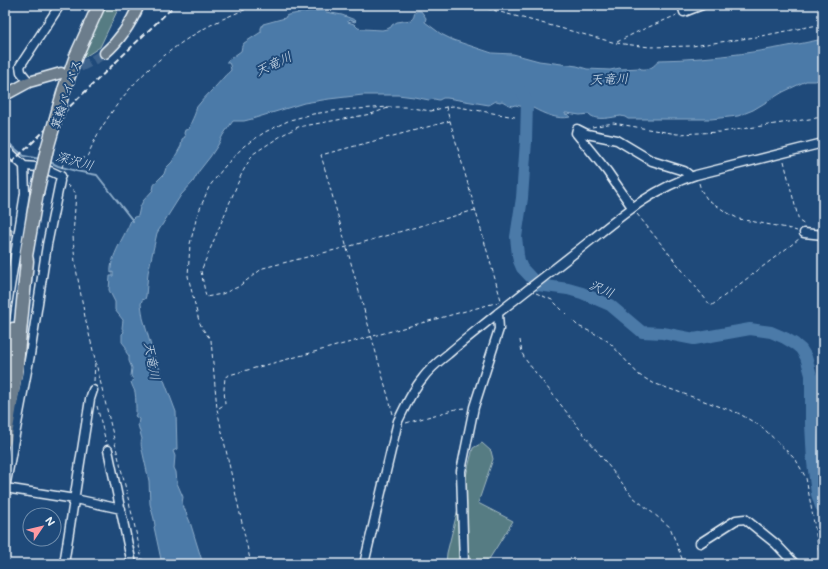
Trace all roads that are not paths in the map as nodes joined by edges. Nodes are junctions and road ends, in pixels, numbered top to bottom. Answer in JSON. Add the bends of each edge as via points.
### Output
{"nodes":[{"id":1,"x":60,"y":5,"type":"edge"},
{"id":2,"x":99,"y":5,"type":"edge"},
{"id":3,"x":139,"y":5,"type":"edge"},
{"id":4,"x":702,"y":5,"type":"edge"},
{"id":5,"x":683,"y":8,"type":"edge"},
{"id":6,"x":105,"y":53,"type":"tunnel mouth"},
{"id":7,"x":61,"y":73,"type":"tunnel mouth"},
{"id":8,"x":29,"y":82,"type":"junction"},
{"id":9,"x":5,"y":95,"type":"edge"},
{"id":10,"x":823,"y":143,"type":"edge"},
{"id":11,"x":5,"y":148,"type":"edge"},
{"id":12,"x":24,"y":166,"type":"junction"},
{"id":13,"x":692,"y":176,"type":"junction"},
{"id":14,"x":632,"y":207,"type":"junction"},
{"id":15,"x":805,"y":229,"type":"road end"},
{"id":16,"x":823,"y":235,"type":"edge"},
{"id":17,"x":26,"y":256,"type":"junction"},
{"id":18,"x":498,"y":313,"type":"junction"},
{"id":19,"x":5,"y":318,"type":"edge"},
{"id":20,"x":5,"y":383,"type":"edge"},
{"id":21,"x":93,"y":390,"type":"road end"},
{"id":22,"x":5,"y":441,"type":"edge"},
{"id":23,"x":108,"y":450,"type":"road end"},
{"id":24,"x":5,"y":488,"type":"edge"},
{"id":25,"x":75,"y":499,"type":"junction"},
{"id":26,"x":121,"y":509,"type":"junction"},
{"id":27,"x":700,"y":543,"type":"dead end"},
{"id":28,"x":64,"y":564,"type":"edge"},
{"id":29,"x":132,"y":564,"type":"edge"},
{"id":30,"x":364,"y":564,"type":"edge"},
{"id":31,"x":464,"y":564,"type":"edge"},
{"id":32,"x":796,"y":564,"type":"edge"}],
"edges":[{"from":1,"to":8,"type":"street","via":[[20,66],[21,72]]},
{"from":2,"to":17,"type":"highway","name":"箕輪バイパス","bridge":true,"via":[[76,56],[47,148]]},
{"from":3,"to":6,"type":"main road","via":[[124,32]]},
{"from":4,"to":5,"type":"street"},
{"from":7,"to":8,"type":"main road"},
{"from":8,"to":9,"type":"main road"},
{"from":10,"to":13,"type":"street"},
{"from":11,"to":12,"type":"street"},
{"from":12,"to":19,"type":"street","via":[[25,193]]},
{"from":12,"to":24,"type":"street","via":[[48,169],[60,178]]},
{"from":13,"to":14,"type":"street","via":[[665,186]]},
{"from":13,"to":14,"type":"street","via":[[652,161],[617,140],[587,134],[577,129],[576,133]]},
{"from":14,"to":18,"type":"street"},
{"from":15,"to":16,"type":"street"},
{"from":17,"to":20,"type":"highway","name":"箕輪バイパス","via":[[23,261]]},
{"from":17,"to":22,"type":"highway","name":"箕輪バイパス","via":[[16,374]]},
{"from":18,"to":30,"type":"street","via":[[429,371],[407,403],[398,424]]},
{"from":18,"to":31,"type":"street","via":[[499,329],[474,407],[462,471]]},
{"from":21,"to":25,"type":"street"},
{"from":23,"to":26,"type":"street"},
{"from":24,"to":25,"type":"street"},
{"from":25,"to":26,"type":"street"},
{"from":25,"to":28,"type":"street"},
{"from":26,"to":29,"type":"street"},
{"from":27,"to":32,"type":"street","via":[[736,520],[745,519]]}]}
